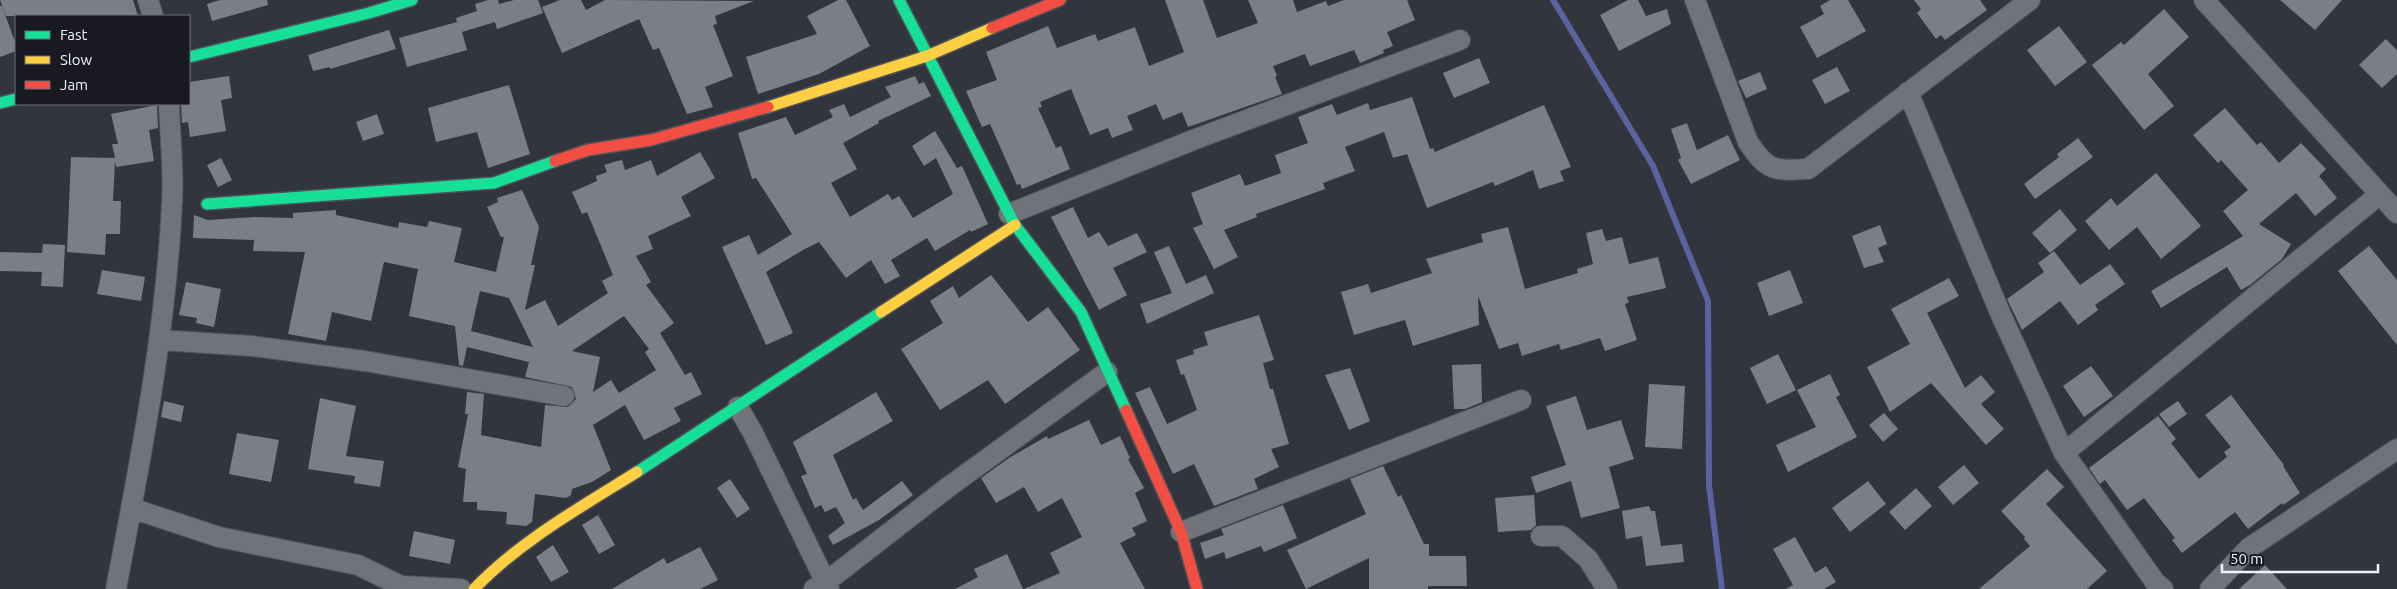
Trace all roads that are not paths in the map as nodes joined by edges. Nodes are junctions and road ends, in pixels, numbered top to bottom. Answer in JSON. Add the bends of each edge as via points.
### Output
{"nodes":[{"id":1,"x":148,"y":0,"type":"edge"},
{"id":2,"x":412,"y":0,"type":"edge"},
{"id":3,"x":899,"y":0,"type":"edge"},
{"id":4,"x":1060,"y":0,"type":"edge"},
{"id":5,"x":1695,"y":0,"type":"edge"},
{"id":6,"x":2030,"y":0,"type":"edge"},
{"id":7,"x":2204,"y":0,"type":"edge"},
{"id":8,"x":366,"y":7,"type":"edge"},
{"id":9,"x":153,"y":15,"type":"edge"},
{"id":10,"x":1460,"y":40,"type":"dead end"},
{"id":11,"x":927,"y":56,"type":"junction"},
{"id":12,"x":190,"y":57,"type":"edge"},
{"id":13,"x":1908,"y":92,"type":"junction"},
{"id":14,"x":15,"y":99,"type":"edge"},
{"id":15,"x":0,"y":103,"type":"edge"},
{"id":16,"x":169,"y":105,"type":"edge"},
{"id":17,"x":2380,"y":194,"type":"junction"},
{"id":18,"x":208,"y":204,"type":"dead end"},
{"id":19,"x":2397,"y":214,"type":"edge"},
{"id":20,"x":1012,"y":220,"type":"junction"},
{"id":21,"x":160,"y":340,"type":"junction"},
{"id":22,"x":1106,"y":372,"type":"junction"},
{"id":23,"x":564,"y":396,"type":"dead end"},
{"id":24,"x":1522,"y":400,"type":"dead end"},
{"id":25,"x":738,"y":407,"type":"junction"},
{"id":26,"x":2397,"y":449,"type":"edge"},
{"id":27,"x":2064,"y":453,"type":"junction"},
{"id":28,"x":132,"y":508,"type":"junction"},
{"id":29,"x":1181,"y":532,"type":"junction"},
{"id":30,"x":1541,"y":536,"type":"dead end"},
{"id":31,"x":2155,"y":586,"type":"edge"},
{"id":32,"x":823,"y":587,"type":"edge"},
{"id":33,"x":116,"y":589,"type":"edge"},
{"id":34,"x":461,"y":589,"type":"edge"},
{"id":35,"x":474,"y":589,"type":"edge"},
{"id":36,"x":1197,"y":589,"type":"edge"},
{"id":37,"x":1606,"y":589,"type":"edge"},
{"id":38,"x":2210,"y":589,"type":"edge"}],
"edges":[{"from":1,"to":9,"type":"street"},
{"from":2,"to":8,"type":"street"},
{"from":3,"to":11,"type":"street"},
{"from":4,"to":11,"type":"street"},
{"from":5,"to":13,"type":"street","via":[[1748,142],[1761,162],[1782,171],[1808,169]]},
{"from":6,"to":13,"type":"street"},
{"from":7,"to":17,"type":"street"},
{"from":8,"to":12,"type":"street"},
{"from":10,"to":20,"type":"street","via":[[1193,140]]},
{"from":11,"to":18,"type":"street","via":[[733,118],[651,140],[588,150],[494,183]]},
{"from":11,"to":20,"type":"street"},
{"from":13,"to":27,"type":"street"},
{"from":14,"to":15,"type":"street"},
{"from":16,"to":21,"type":"street","via":[[172,201]]},
{"from":17,"to":19,"type":"street"},
{"from":17,"to":27,"type":"street"},
{"from":20,"to":22,"type":"street","via":[[1081,312]]},
{"from":20,"to":25,"type":"street","via":[[927,284],[837,339]]},
{"from":21,"to":23,"type":"street","via":[[252,346],[364,361]]},
{"from":21,"to":28,"type":"street"},
{"from":22,"to":29,"type":"street"},
{"from":22,"to":32,"type":"street","via":[[948,488]]},
{"from":24,"to":29,"type":"street"},
{"from":25,"to":32,"type":"street"},
{"from":25,"to":35,"type":"street","via":[[558,522],[493,569]]},
{"from":26,"to":38,"type":"street","via":[[2249,548]]},
{"from":27,"to":31,"type":"street"},
{"from":28,"to":33,"type":"street"},
{"from":28,"to":34,"type":"street","via":[[219,537],[358,565],[401,586]]},
{"from":29,"to":36,"type":"street"},
{"from":30,"to":37,"type":"street","via":[[1562,536],[1588,559]]}]}
